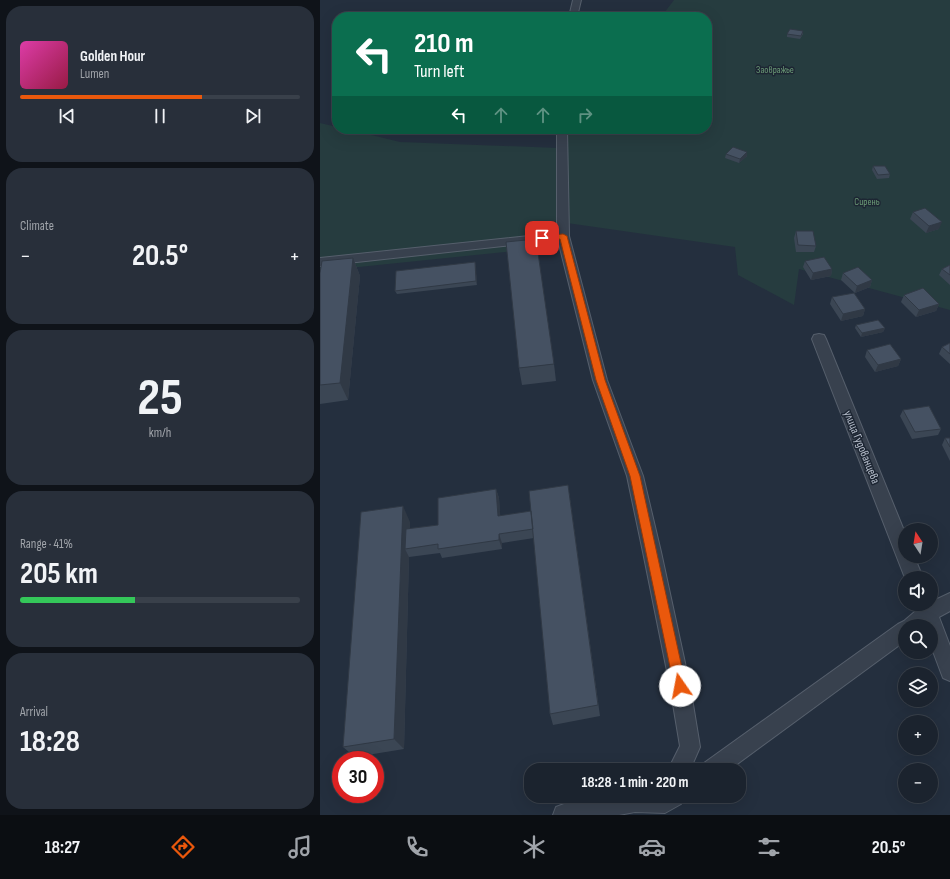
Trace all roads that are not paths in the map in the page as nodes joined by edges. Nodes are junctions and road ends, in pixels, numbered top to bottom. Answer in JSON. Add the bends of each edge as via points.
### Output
{"nodes":[{"id":1,"x":577,"y":0,"type":"edge"},
{"id":2,"x":574,"y":12,"type":"edge"},
{"id":3,"x":562,"y":134,"type":"edge"},
{"id":4,"x":563,"y":236,"type":"junction"},
{"id":5,"x":320,"y":262,"type":"edge"},
{"id":6,"x":819,"y":339,"type":"dead end"},
{"id":7,"x":898,"y":537,"type":"edge"},
{"id":8,"x":950,"y":602,"type":"edge"},
{"id":9,"x":938,"y":606,"type":"edge"},
{"id":10,"x":924,"y":611,"type":"edge"},
{"id":11,"x":927,"y":611,"type":"edge"},
{"id":12,"x":917,"y":619,"type":"edge"},
{"id":13,"x":898,"y":635,"type":"edge"},
{"id":14,"x":950,"y":671,"type":"edge"},
{"id":15,"x":682,"y":763,"type":"edge"},
{"id":16,"x":721,"y":763,"type":"edge"},
{"id":17,"x":625,"y":803,"type":"edge"},
{"id":18,"x":564,"y":815,"type":"edge"}],
"edges":[{"from":1,"to":2,"type":"street"},
{"from":3,"to":4,"type":"street"},
{"from":4,"to":5,"type":"street"},
{"from":4,"to":15,"type":"street","via":[[600,380],[635,476],[680,686],[690,747]]},
{"from":6,"to":7,"type":"street","name":"улица Гудованцева"},
{"from":8,"to":9,"type":"street"},
{"from":10,"to":12,"type":"street"},
{"from":11,"to":14,"type":"street"},
{"from":13,"to":16,"type":"street"},
{"from":17,"to":18,"type":"street"}]}
